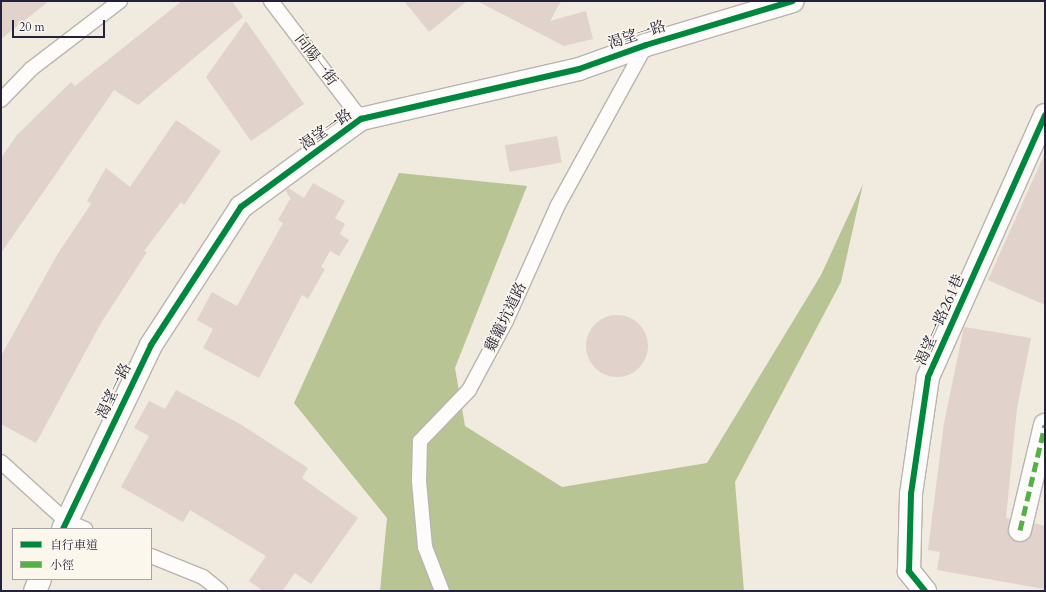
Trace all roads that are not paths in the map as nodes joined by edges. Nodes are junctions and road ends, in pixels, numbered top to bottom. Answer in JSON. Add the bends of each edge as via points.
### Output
{"nodes":[{"id":1,"x":120,"y":1,"type":"edge"},
{"id":2,"x":271,"y":1,"type":"edge"},
{"id":3,"x":791,"y":1,"type":"edge"},
{"id":4,"x":646,"y":44,"type":"junction"},
{"id":5,"x":1,"y":100,"type":"edge"},
{"id":6,"x":1045,"y":115,"type":"edge"},
{"id":7,"x":361,"y":119,"type":"junction"},
{"id":8,"x":1045,"y":425,"type":"edge"},
{"id":9,"x":1,"y":462,"type":"edge"},
{"id":10,"x":71,"y":526,"type":"edge"},
{"id":11,"x":1020,"y":530,"type":"dead end"},
{"id":12,"x":152,"y":556,"type":"edge"},
{"id":13,"x":40,"y":580,"type":"edge"},
{"id":14,"x":35,"y":591,"type":"edge"},
{"id":15,"x":220,"y":591,"type":"edge"},
{"id":16,"x":442,"y":591,"type":"edge"},
{"id":17,"x":925,"y":591,"type":"edge"}],
"edges":[{"from":1,"to":5,"type":"lane","via":[[31,69]]},
{"from":2,"to":7,"type":"lane","name":"向陽一街"},
{"from":3,"to":4,"type":"street","name":"渴望一路"},
{"from":4,"to":7,"type":"street","name":"渴望一路","via":[[579,69]]},
{"from":4,"to":16,"type":"lane","name":"雞籠坑道路","via":[[558,205],[506,321],[469,390],[420,440],[419,481],[425,547]]},
{"from":6,"to":17,"type":"street","name":"渴望一路261巷","via":[[928,377],[911,494],[909,571]]},
{"from":7,"to":10,"type":"street","name":"渴望一路","via":[[241,207],[151,345]]},
{"from":8,"to":11,"type":"street"},
{"from":9,"to":10,"type":"lane"},
{"from":12,"to":15,"type":"lane","via":[[203,577]]},
{"from":13,"to":14,"type":"street"}]}
